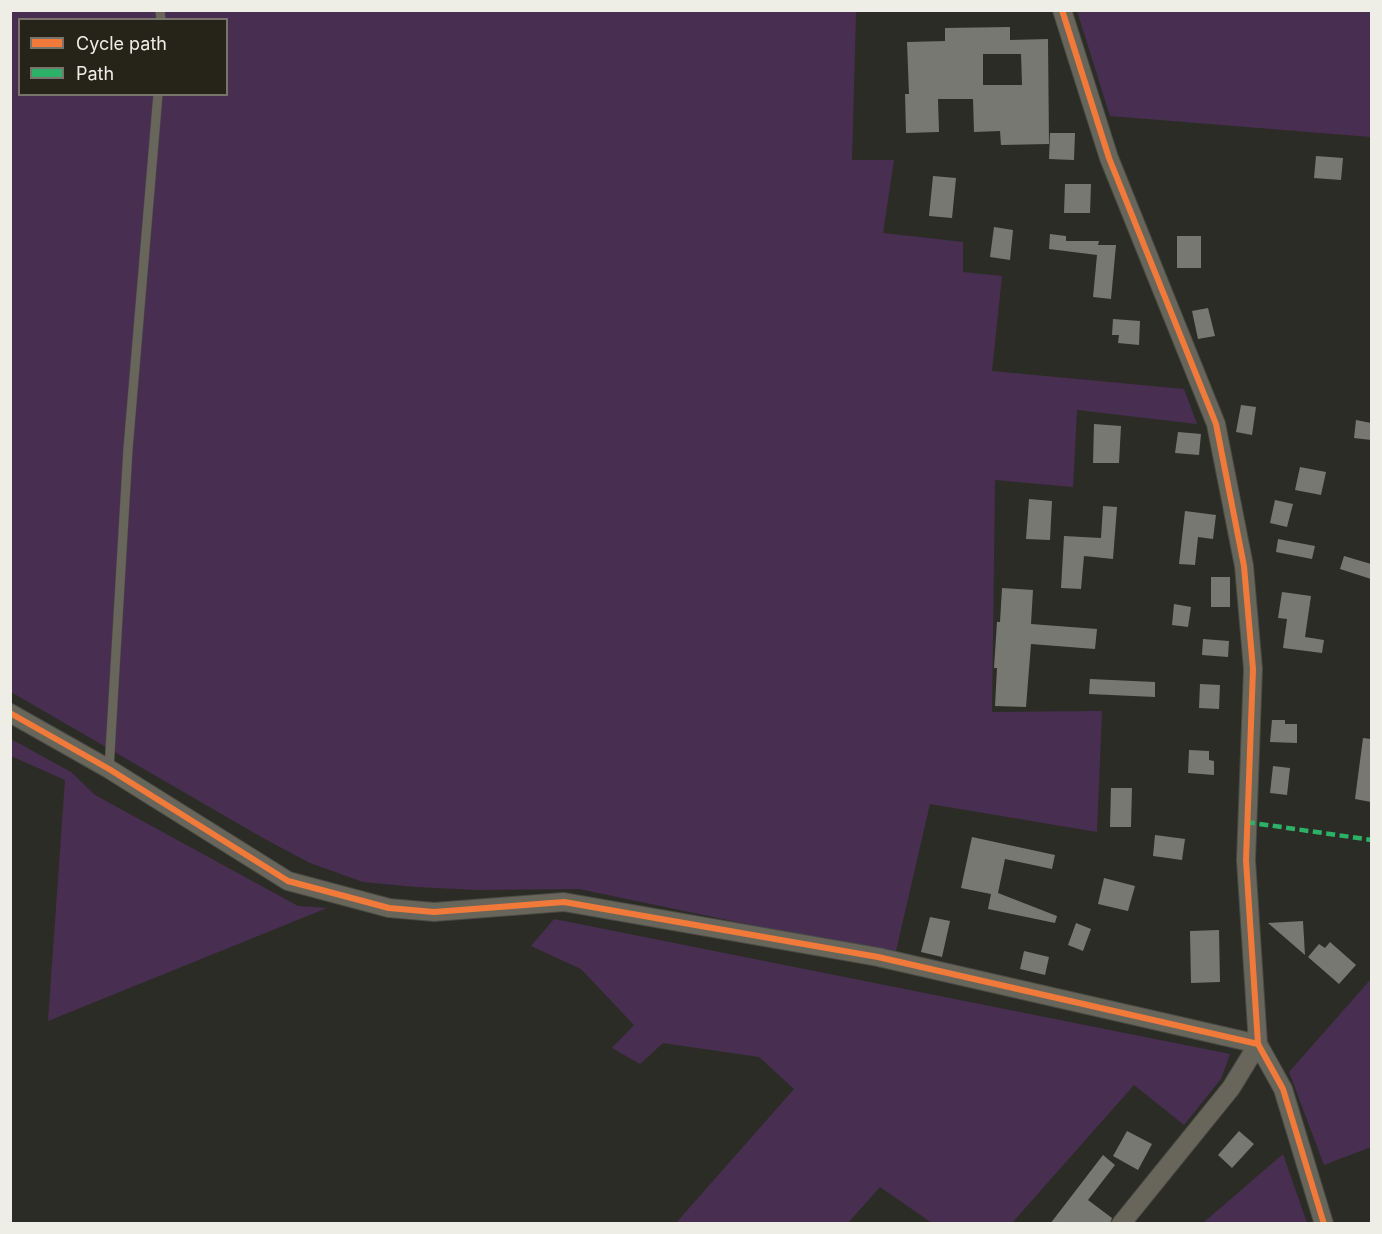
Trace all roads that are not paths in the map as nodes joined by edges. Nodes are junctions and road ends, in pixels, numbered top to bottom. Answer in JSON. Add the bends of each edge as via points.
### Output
{"nodes":[{"id":1,"x":1062,"y":10,"type":"edge"},
{"id":2,"x":158,"y":96,"type":"edge"},
{"id":3,"x":10,"y":713,"type":"edge"},
{"id":4,"x":109,"y":769,"type":"junction"},
{"id":5,"x":1258,"y":1044,"type":"junction"},
{"id":6,"x":1121,"y":1224,"type":"edge"},
{"id":7,"x":1324,"y":1224,"type":"edge"}],
"edges":[{"from":1,"to":5,"type":"street","via":[[1109,158],[1216,424],[1244,566],[1253,669],[1246,860]]},
{"from":2,"to":4,"type":"lane","via":[[128,449]]},
{"from":3,"to":4,"type":"street"},
{"from":4,"to":5,"type":"street","via":[[288,881],[389,908],[434,912],[564,902],[878,957]]},
{"from":5,"to":6,"type":"street","via":[[1231,1088]]},
{"from":5,"to":7,"type":"street","via":[[1283,1089]]}]}
